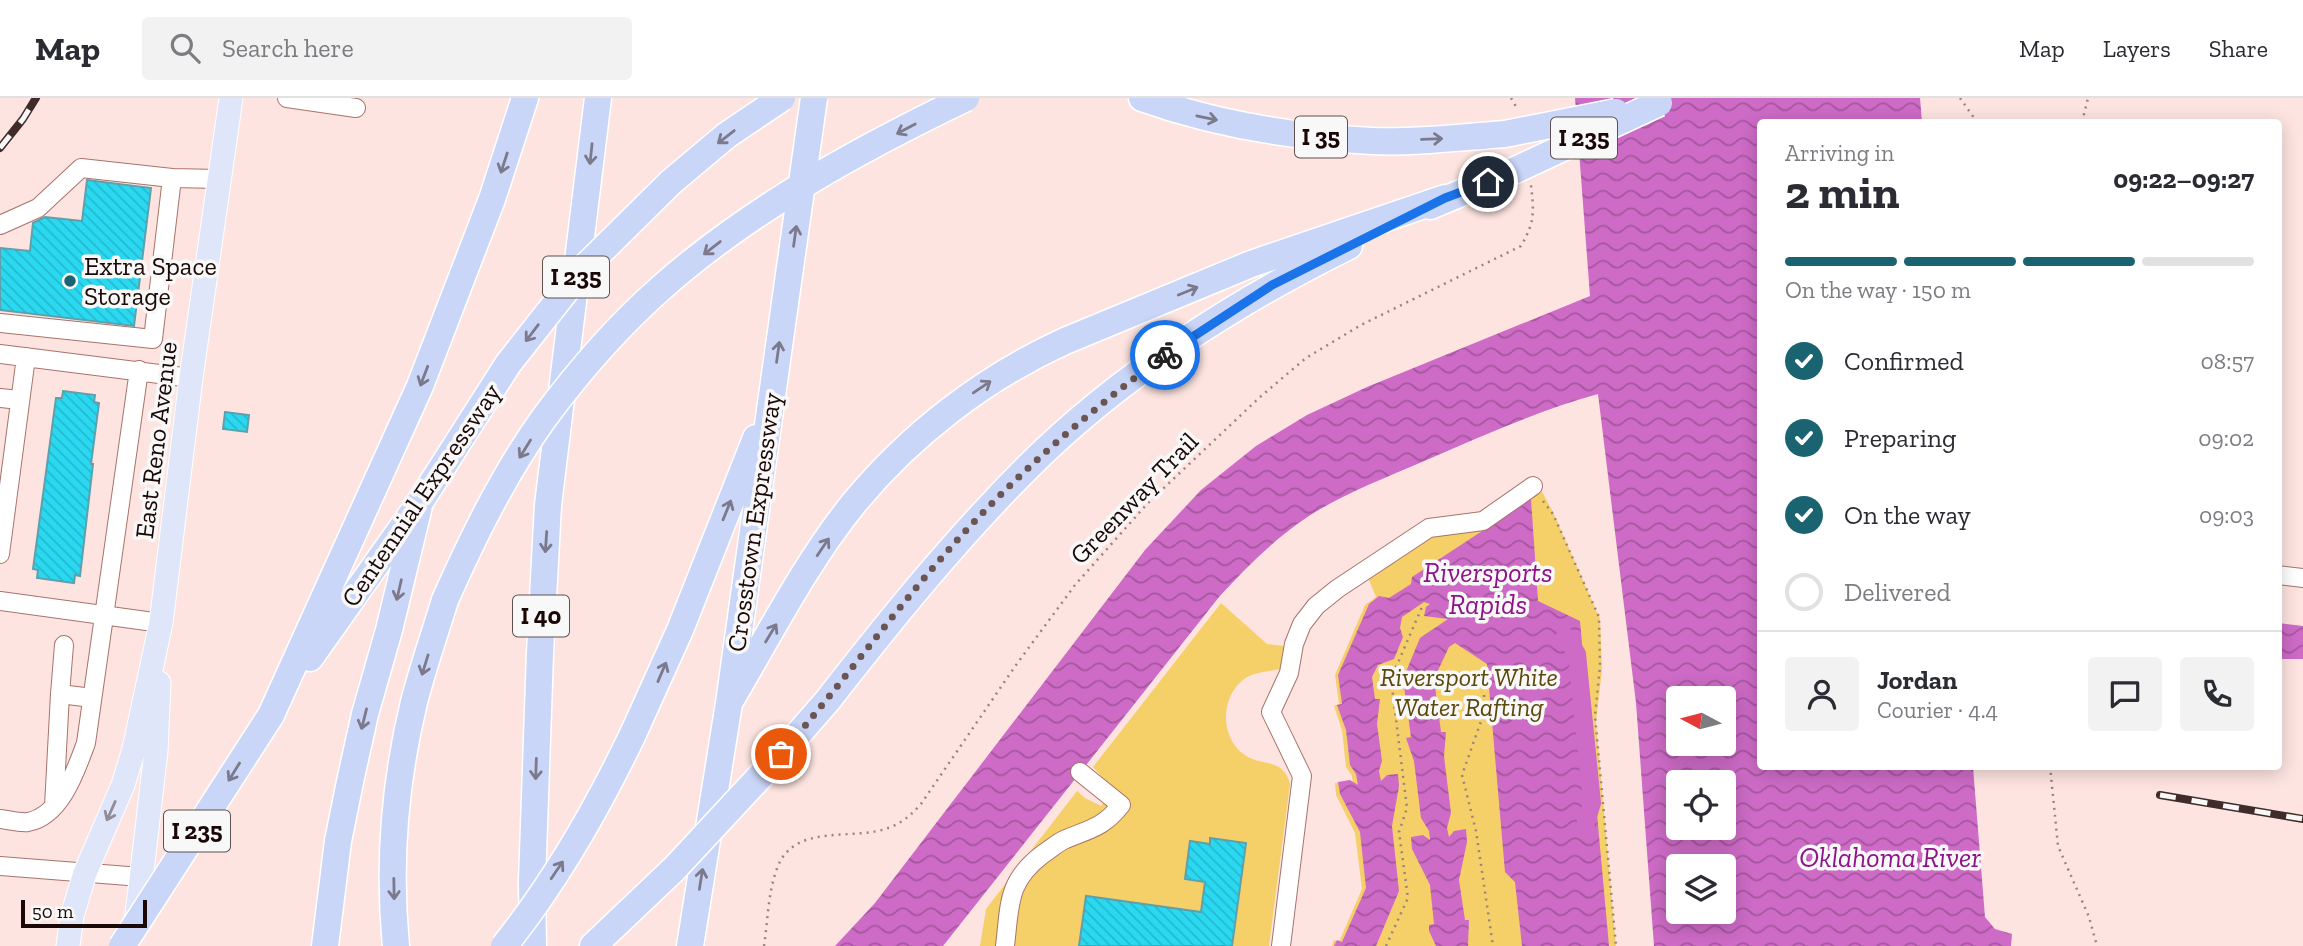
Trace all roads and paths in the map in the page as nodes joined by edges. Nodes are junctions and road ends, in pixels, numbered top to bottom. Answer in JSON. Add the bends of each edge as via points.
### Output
{"nodes":[{"id":1,"x":231,"y":98,"type":"edge"},
{"id":2,"x":286,"y":98,"type":"edge"},
{"id":3,"x":525,"y":98,"type":"edge"},
{"id":4,"x":598,"y":98,"type":"edge"},
{"id":5,"x":782,"y":98,"type":"edge"},
{"id":6,"x":814,"y":98,"type":"edge"},
{"id":7,"x":966,"y":98,"type":"edge"},
{"id":8,"x":1142,"y":98,"type":"edge"},
{"id":9,"x":1511,"y":98,"type":"edge"},
{"id":10,"x":1960,"y":98,"type":"edge"},
{"id":11,"x":2088,"y":98,"type":"edge"},
{"id":12,"x":1666,"y":101,"type":"edge"},
{"id":13,"x":356,"y":108,"type":"dead end"},
{"id":14,"x":1975,"y":119,"type":"edge"},
{"id":15,"x":2083,"y":119,"type":"edge"},
{"id":16,"x":1513,"y":127,"type":"junction"},
{"id":17,"x":172,"y":178,"type":"junction"},
{"id":18,"x":219,"y":179,"type":"junction"},
{"id":19,"x":1520,"y":179,"type":"junction"},
{"id":20,"x":1445,"y":198,"type":"junction"},
{"id":21,"x":0,"y":225,"type":"edge"},
{"id":22,"x":0,"y":323,"type":"edge"},
{"id":23,"x":0,"y":354,"type":"edge"},
{"id":24,"x":26,"y":358,"type":"junction"},
{"id":25,"x":139,"y":370,"type":"junction"},
{"id":26,"x":191,"y":377,"type":"junction"},
{"id":27,"x":0,"y":398,"type":"edge"},
{"id":28,"x":20,"y":400,"type":"junction"},
{"id":29,"x":771,"y":401,"type":"junction"},
{"id":30,"x":6,"y":454,"type":"edge"},
{"id":31,"x":1525,"y":495,"type":"joint"},
{"id":32,"x":420,"y":502,"type":"junction"},
{"id":33,"x":0,"y":554,"type":"edge"},
{"id":34,"x":2282,"y":575,"type":"edge"},
{"id":35,"x":2303,"y":578,"type":"edge"},
{"id":36,"x":0,"y":601,"type":"edge"},
{"id":37,"x":1422,"y":607,"type":"dead end"},
{"id":38,"x":103,"y":616,"type":"junction"},
{"id":39,"x":161,"y":624,"type":"junction"},
{"id":40,"x":64,"y":645,"type":"dead end"},
{"id":41,"x":60,"y":694,"type":"junction"},
{"id":42,"x":1484,"y":695,"type":"dead end"},
{"id":43,"x":92,"y":698,"type":"junction"},
{"id":44,"x":729,"y":703,"type":"junction"},
{"id":45,"x":271,"y":715,"type":"junction"},
{"id":46,"x":2050,"y":770,"type":"edge"},
{"id":47,"x":1080,"y":772,"type":"dead end"},
{"id":48,"x":54,"y":806,"type":"junction"},
{"id":49,"x":0,"y":819,"type":"edge"},
{"id":50,"x":0,"y":866,"type":"edge"},
{"id":51,"x":85,"y":873,"type":"junction"},
{"id":52,"x":141,"y":877,"type":"junction"},
{"id":53,"x":532,"y":882,"type":"junction"},
{"id":54,"x":68,"y":946,"type":"edge"},
{"id":55,"x":122,"y":946,"type":"edge"},
{"id":56,"x":133,"y":946,"type":"edge"},
{"id":57,"x":325,"y":946,"type":"edge"},
{"id":58,"x":396,"y":946,"type":"edge"},
{"id":59,"x":504,"y":946,"type":"edge"},
{"id":60,"x":526,"y":946,"type":"edge"},
{"id":61,"x":533,"y":946,"type":"edge"},
{"id":62,"x":593,"y":946,"type":"edge"},
{"id":63,"x":690,"y":946,"type":"edge"},
{"id":64,"x":764,"y":946,"type":"edge"},
{"id":65,"x":1005,"y":946,"type":"edge"},
{"id":66,"x":1281,"y":946,"type":"edge"},
{"id":67,"x":1387,"y":946,"type":"edge"},
{"id":68,"x":1493,"y":946,"type":"edge"},
{"id":69,"x":1616,"y":946,"type":"edge"},
{"id":70,"x":2097,"y":946,"type":"edge"}],
"edges":[{"from":1,"to":18,"type":"main road","name":"East Reno Avenue"},
{"from":2,"to":13,"type":"street"},
{"from":3,"to":45,"type":"highway","one_way":true,"via":[[492,199],[420,386]]},
{"from":4,"to":53,"type":"highway","number":"I 40","one_way":true,"via":[[548,505]]},
{"from":5,"to":32,"type":"highway","name":"Centennial Expressway","number":"I 235","one_way":true,"bridge":true,"via":[[727,135],[671,182],[582,270],[508,364]]},
{"from":29,"to":6,"type":"highway","name":"Crosstown Expressway","one_way":true,"bridge":true},
{"from":7,"to":58,"type":"highway","one_way":true,"bridge":true,"via":[[814,179],[721,240],[661,288],[606,343],[543,420],[501,487],[445,600],[414,701],[396,808]]},
{"from":8,"to":16,"type":"highway","number":"I 35","one_way":true,"via":[[1181,112],[1299,135],[1373,141]]},
{"from":9,"to":16,"type":"path"},
{"from":10,"to":14,"type":"path"},
{"from":11,"to":15,"type":"path"},
{"from":12,"to":16,"type":"highway","number":"I 35","bridge":true},
{"from":12,"to":19,"type":"highway","number":"I 235","bridge":true},
{"from":17,"to":18,"type":"street"},
{"from":17,"to":21,"type":"street","via":[[81,168],[38,208]]},
{"from":17,"to":22,"type":"street","via":[[153,339]]},
{"from":18,"to":26,"type":"main road","name":"East Reno Avenue"},
{"from":19,"to":20,"type":"highway","number":"I 235"},
{"from":19,"to":64,"type":"path","name":"Greenway Trail","via":[[1534,211],[1521,246],[1362,325],[1306,358],[1260,397],[1147,504],[1075,584],[908,818],[873,832],[808,839],[787,851],[774,877]]},
{"from":44,"to":20,"type":"highway","one_way":true,"via":[[810,565],[853,504],[924,432],[983,386],[1065,341],[1251,264]]},
{"from":20,"to":62,"type":"highway","number":"I 235","bridge":true,"via":[[1272,285],[1188,338],[1103,401],[1030,465],[961,536],[828,700],[733,807]]},
{"from":23,"to":24,"type":"street"},
{"from":24,"to":25,"type":"street"},
{"from":24,"to":28,"type":"street"},
{"from":25,"to":26,"type":"street"},
{"from":25,"to":38,"type":"street"},
{"from":26,"to":39,"type":"main road","name":"East Reno Avenue"},
{"from":27,"to":28,"type":"street"},
{"from":28,"to":30,"type":"street"},
{"from":29,"to":44,"type":"highway","name":"Crosstown Expressway"},
{"from":59,"to":29,"type":"highway","one_way":true,"bridge":true,"via":[[572,849],[633,734],[680,630]]},
{"from":30,"to":33,"type":"street"},
{"from":31,"to":66,"type":"street","via":[[1483,521],[1429,528],[1338,589],[1302,624],[1289,673],[1271,712],[1303,776]]},
{"from":31,"to":69,"type":"path","via":[[1553,514],[1599,617],[1595,716]]},
{"from":32,"to":45,"type":"highway","name":"Centennial Expressway","number":"I 235"},
{"from":32,"to":57,"type":"highway","one_way":true,"via":[[351,777]]},
{"from":34,"to":35,"type":"street"},
{"from":36,"to":38,"type":"street"},
{"from":37,"to":67,"type":"path","via":[[1391,679],[1408,808],[1399,832],[1408,898]]},
{"from":38,"to":39,"type":"street"},
{"from":38,"to":43,"type":"street"},
{"from":39,"to":51,"type":"main road","name":"East Reno Avenue","one_way":true,"via":[[134,749]]},
{"from":39,"to":52,"type":"main road","name":"East Reno Avenue","via":[[156,751]]},
{"from":40,"to":41,"type":"street"},
{"from":41,"to":43,"type":"street"},
{"from":41,"to":48,"type":"street"},
{"from":42,"to":68,"type":"path","via":[[1485,710],[1462,775],[1476,831]]},
{"from":43,"to":48,"type":"street","via":[[82,755]]},
{"from":63,"to":44,"type":"highway","name":"Crosstown Expressway","one_way":true},
{"from":45,"to":55,"type":"highway","name":"Centennial Expressway","number":"I 235","one_way":true,"bridge":true},
{"from":46,"to":70,"type":"path","via":[[2058,846]]},
{"from":47,"to":65,"type":"street","via":[[1121,806],[1103,825],[1062,841],[1029,864],[1012,894]]},
{"from":48,"to":49,"type":"street","via":[[46,815],[27,822]]},
{"from":50,"to":51,"type":"street"},
{"from":51,"to":52,"type":"street"},
{"from":51,"to":54,"type":"main road","name":"East Reno Avenue"},
{"from":52,"to":56,"type":"main road","name":"East Reno Avenue"},
{"from":53,"to":60,"type":"highway"},
{"from":53,"to":61,"type":"highway","number":"I 40"}]}
